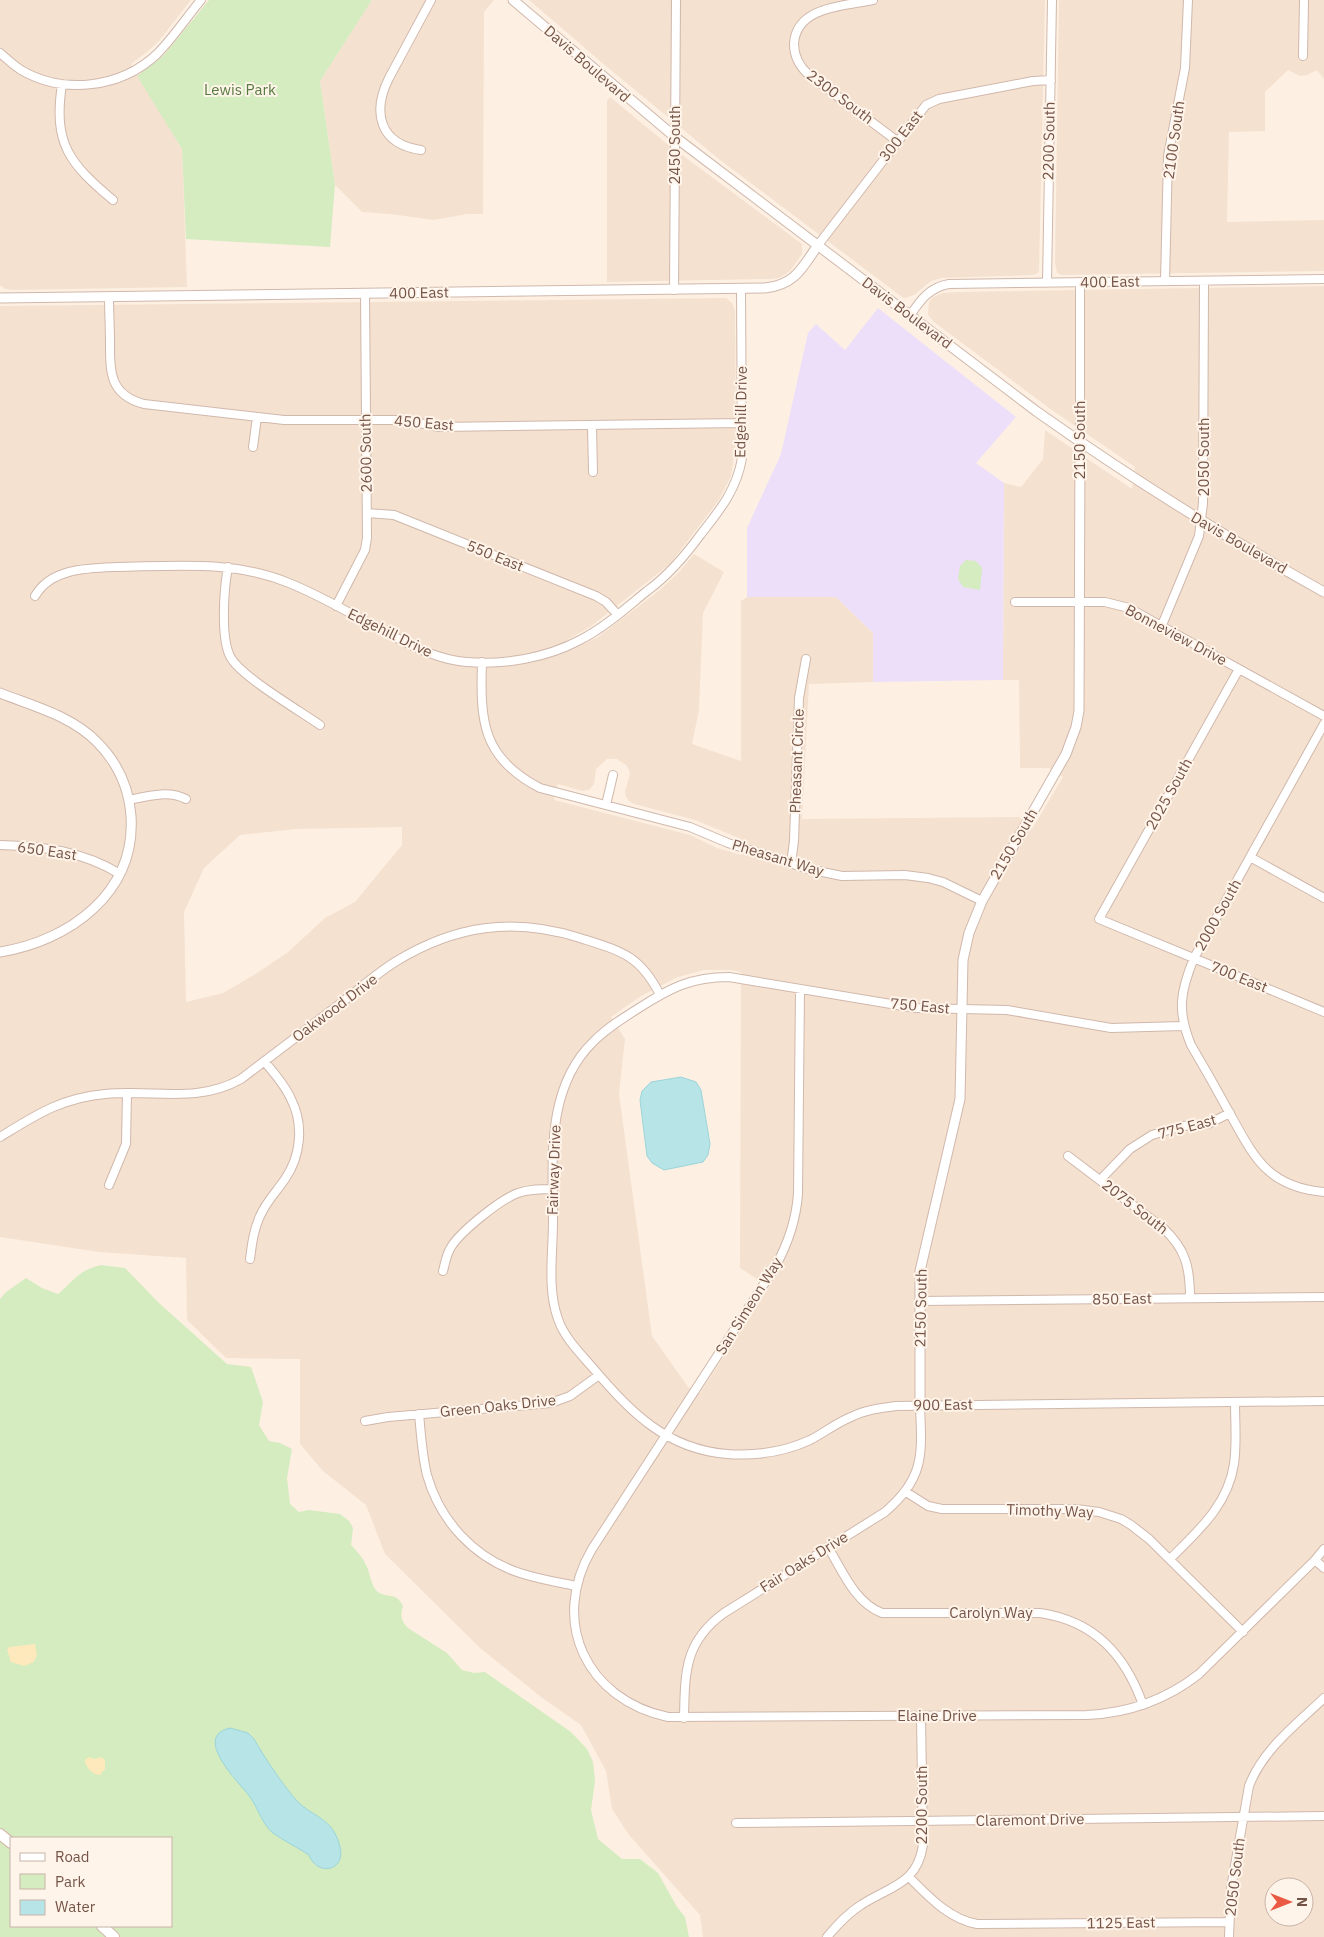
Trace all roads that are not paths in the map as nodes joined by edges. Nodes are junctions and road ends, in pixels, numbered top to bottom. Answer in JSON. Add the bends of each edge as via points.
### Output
{"nodes":[{"id":1,"x":201,"y":0,"type":"edge"},
{"id":2,"x":431,"y":0,"type":"edge"},
{"id":3,"x":513,"y":0,"type":"edge"},
{"id":4,"x":676,"y":0,"type":"edge"},
{"id":5,"x":873,"y":0,"type":"edge"},
{"id":6,"x":1052,"y":0,"type":"edge"},
{"id":7,"x":1188,"y":0,"type":"edge"},
{"id":8,"x":1304,"y":0,"type":"edge"},
{"id":9,"x":0,"y":53,"type":"edge"},
{"id":10,"x":1303,"y":56,"type":"dead end"},
{"id":11,"x":1050,"y":80,"type":"junction"},
{"id":12,"x":62,"y":84,"type":"junction"},
{"id":13,"x":675,"y":137,"type":"junction"},
{"id":14,"x":897,"y":141,"type":"junction"},
{"id":15,"x":421,"y":150,"type":"dead end"},
{"id":16,"x":113,"y":200,"type":"dead end"},
{"id":17,"x":818,"y":245,"type":"junction"},
{"id":18,"x":1324,"y":279,"type":"edge"},
{"id":19,"x":1204,"y":280,"type":"junction"},
{"id":20,"x":1165,"y":281,"type":"junction"},
{"id":21,"x":1080,"y":282,"type":"junction"},
{"id":22,"x":1047,"y":283,"type":"junction"},
{"id":23,"x":741,"y":289,"type":"junction"},
{"id":24,"x":674,"y":290,"type":"junction"},
{"id":25,"x":365,"y":293,"type":"junction"},
{"id":26,"x":109,"y":297,"type":"junction"},
{"id":27,"x":0,"y":298,"type":"edge"},
{"id":28,"x":910,"y":316,"type":"junction"},
{"id":29,"x":257,"y":416,"type":"junction"},
{"id":30,"x":366,"y":420,"type":"junction"},
{"id":31,"x":742,"y":423,"type":"junction"},
{"id":32,"x":592,"y":425,"type":"junction"},
{"id":33,"x":1080,"y":442,"type":"junction"},
{"id":34,"x":253,"y":447,"type":"dead end"},
{"id":35,"x":593,"y":472,"type":"dead end"},
{"id":36,"x":367,"y":513,"type":"junction"},
{"id":37,"x":1201,"y":521,"type":"junction"},
{"id":38,"x":228,"y":567,"type":"junction"},
{"id":39,"x":1324,"y":592,"type":"edge"},
{"id":40,"x":35,"y":596,"type":"dead end"},
{"id":41,"x":1015,"y":602,"type":"dead end"},
{"id":42,"x":1080,"y":602,"type":"junction"},
{"id":43,"x":336,"y":606,"type":"junction"},
{"id":44,"x":617,"y":614,"type":"junction"},
{"id":45,"x":1162,"y":626,"type":"junction"},
{"id":46,"x":806,"y":660,"type":"dead end"},
{"id":47,"x":482,"y":662,"type":"junction"},
{"id":48,"x":1239,"y":669,"type":"junction"},
{"id":49,"x":0,"y":692,"type":"edge"},
{"id":50,"x":1324,"y":716,"type":"edge"},
{"id":51,"x":1324,"y":724,"type":"edge"},
{"id":52,"x":320,"y":725,"type":"dead end"},
{"id":53,"x":613,"y":775,"type":"dead end"},
{"id":54,"x":186,"y":799,"type":"dead end"},
{"id":55,"x":129,"y":800,"type":"junction"},
{"id":56,"x":606,"y":805,"type":"junction"},
{"id":57,"x":0,"y":846,"type":"edge"},
{"id":58,"x":1250,"y":857,"type":"junction"},
{"id":59,"x":790,"y":864,"type":"junction"},
{"id":60,"x":120,"y":874,"type":"junction"},
{"id":61,"x":1324,"y":898,"type":"edge"},
{"id":62,"x":982,"y":901,"type":"junction"},
{"id":63,"x":1099,"y":920,"type":"joint"},
{"id":64,"x":0,"y":952,"type":"edge"},
{"id":65,"x":1194,"y":958,"type":"junction"},
{"id":66,"x":800,"y":989,"type":"junction"},
{"id":67,"x":660,"y":995,"type":"junction"},
{"id":68,"x":962,"y":1010,"type":"junction"},
{"id":69,"x":1324,"y":1012,"type":"edge"},
{"id":70,"x":1183,"y":1026,"type":"junction"},
{"id":71,"x":264,"y":1061,"type":"junction"},
{"id":72,"x":127,"y":1093,"type":"junction"},
{"id":73,"x":1230,"y":1113,"type":"junction"},
{"id":74,"x":0,"y":1137,"type":"edge"},
{"id":75,"x":1068,"y":1156,"type":"dead end"},
{"id":76,"x":1100,"y":1180,"type":"junction"},
{"id":77,"x":109,"y":1185,"type":"dead end"},
{"id":78,"x":553,"y":1189,"type":"junction"},
{"id":79,"x":1324,"y":1192,"type":"edge"},
{"id":80,"x":250,"y":1258,"type":"dead end"},
{"id":81,"x":444,"y":1272,"type":"dead end"},
{"id":82,"x":1324,"y":1297,"type":"edge"},
{"id":83,"x":1190,"y":1298,"type":"junction"},
{"id":84,"x":919,"y":1302,"type":"junction"},
{"id":85,"x":599,"y":1375,"type":"junction"},
{"id":86,"x":1324,"y":1401,"type":"edge"},
{"id":87,"x":1235,"y":1402,"type":"junction"},
{"id":88,"x":920,"y":1406,"type":"junction"},
{"id":89,"x":419,"y":1414,"type":"junction"},
{"id":90,"x":365,"y":1421,"type":"dead end"},
{"id":91,"x":666,"y":1435,"type":"junction"},
{"id":92,"x":906,"y":1492,"type":"junction"},
{"id":93,"x":828,"y":1547,"type":"junction"},
{"id":94,"x":1324,"y":1549,"type":"edge"},
{"id":95,"x":1170,"y":1559,"type":"junction"},
{"id":96,"x":1315,"y":1560,"type":"junction"},
{"id":97,"x":1324,"y":1568,"type":"edge"},
{"id":98,"x":576,"y":1586,"type":"junction"},
{"id":99,"x":1243,"y":1632,"type":"junction"},
{"id":100,"x":1324,"y":1698,"type":"edge"},
{"id":101,"x":1143,"y":1705,"type":"junction"},
{"id":102,"x":921,"y":1717,"type":"junction"},
{"id":103,"x":684,"y":1718,"type":"junction"},
{"id":104,"x":1324,"y":1816,"type":"edge"},
{"id":105,"x":1243,"y":1818,"type":"junction"},
{"id":106,"x":922,"y":1821,"type":"junction"},
{"id":107,"x":736,"y":1823,"type":"dead end"},
{"id":108,"x":0,"y":1834,"type":"edge"},
{"id":109,"x":10,"y":1842,"type":"edge"},
{"id":110,"x":909,"y":1877,"type":"junction"},
{"id":111,"x":1229,"y":1922,"type":"junction"},
{"id":112,"x":103,"y":1927,"type":"edge"},
{"id":113,"x":114,"y":1937,"type":"edge"},
{"id":114,"x":827,"y":1937,"type":"edge"},
{"id":115,"x":1229,"y":1937,"type":"edge"}],
"edges":[{"from":1,"to":12,"type":"street","via":[[163,48],[139,67],[98,83]]},
{"from":2,"to":15,"type":"street","via":[[386,83],[380,106],[382,122],[390,136],[401,145]]},
{"from":3,"to":13,"type":"street","name":"Davis Boulevard"},
{"from":4,"to":13,"type":"street","name":"2450 South"},
{"from":5,"to":14,"type":"street","name":"2300 South","via":[[813,14],[800,26],[794,45],[796,57],[805,71]]},
{"from":6,"to":11,"type":"street","name":"2200 South"},
{"from":7,"to":20,"type":"street","name":"2100 South","via":[[1185,68],[1168,156]]},
{"from":8,"to":10,"type":"street"},
{"from":9,"to":12,"type":"street","via":[[22,70]]},
{"from":11,"to":14,"type":"street","name":"300 East","via":[[934,100],[922,108]]},
{"from":11,"to":22,"type":"street","name":"2200 South"},
{"from":12,"to":16,"type":"street","via":[[59,119],[66,148],[81,171]]},
{"from":13,"to":17,"type":"street","name":"Davis Boulevard"},
{"from":13,"to":24,"type":"street","name":"2450 South"},
{"from":14,"to":17,"type":"street","name":"300 East"},
{"from":17,"to":23,"type":"street","name":"400 East","via":[[797,274],[785,284]]},
{"from":17,"to":28,"type":"street","name":"Davis Boulevard"},
{"from":18,"to":19,"type":"street","name":"400 East"},
{"from":19,"to":20,"type":"street","name":"400 East"},
{"from":19,"to":37,"type":"street","name":"2050 South","via":[[1204,484]]},
{"from":20,"to":21,"type":"street","name":"400 East"},
{"from":21,"to":22,"type":"street","name":"400 East"},
{"from":21,"to":33,"type":"street","name":"2150 South"},
{"from":22,"to":28,"type":"street","name":"400 East","via":[[941,285],[928,293]]},
{"from":23,"to":24,"type":"street","name":"400 East"},
{"from":23,"to":31,"type":"street","name":"Edgehill Drive"},
{"from":24,"to":25,"type":"street","name":"400 East"},
{"from":25,"to":26,"type":"street","name":"400 East"},
{"from":25,"to":30,"type":"street","name":"2600 South"},
{"from":26,"to":27,"type":"street","name":"400 East"},
{"from":26,"to":29,"type":"street","name":"450 East","via":[[111,373],[126,397],[144,404]]},
{"from":28,"to":33,"type":"street","name":"Davis Boulevard"},
{"from":29,"to":30,"type":"street","name":"450 East"},
{"from":29,"to":34,"type":"street"},
{"from":30,"to":32,"type":"street","name":"450 East","via":[[404,420],[439,426]]},
{"from":30,"to":36,"type":"street","name":"2600 South"},
{"from":31,"to":32,"type":"street","name":"450 East"},
{"from":31,"to":44,"type":"street","name":"Edgehill Drive","via":[[740,471],[726,501],[673,570]]},
{"from":32,"to":35,"type":"street"},
{"from":33,"to":37,"type":"street","name":"Davis Boulevard"},
{"from":33,"to":42,"type":"street","name":"2150 South"},
{"from":36,"to":43,"type":"street","name":"2600 South","via":[[364,550]]},
{"from":36,"to":44,"type":"street","name":"550 East","via":[[394,515],[596,596]]},
{"from":37,"to":39,"type":"street","name":"Davis Boulevard"},
{"from":37,"to":45,"type":"street","name":"2050 South"},
{"from":38,"to":40,"type":"street","name":"Edgehill Drive","via":[[80,569],[46,581]]},
{"from":38,"to":43,"type":"street","name":"Edgehill Drive","via":[[276,578]]},
{"from":38,"to":52,"type":"street","via":[[224,586],[225,641],[231,660]]},
{"from":41,"to":42,"type":"street","name":"Bonneview Drive"},
{"from":42,"to":45,"type":"street","name":"Bonneview Drive","via":[[1117,604]]},
{"from":42,"to":62,"type":"street","name":"2150 South","via":[[1080,695],[1072,741]]},
{"from":43,"to":47,"type":"street","name":"Edgehill Drive","via":[[430,654]]},
{"from":44,"to":47,"type":"street","name":"Edgehill Drive","via":[[580,640],[557,650],[515,660]]},
{"from":45,"to":48,"type":"street","name":"Bonneview Drive"},
{"from":46,"to":59,"type":"street","name":"Pheasant Circle","via":[[799,698],[794,841]]},
{"from":47,"to":56,"type":"street","name":"Pheasant Way","via":[[484,726],[495,750],[506,763],[540,788]]},
{"from":48,"to":50,"type":"street","name":"Bonneview Drive"},
{"from":48,"to":63,"type":"street","name":"2025 South"},
{"from":49,"to":55,"type":"street","via":[[65,719],[91,735],[116,766]]},
{"from":51,"to":58,"type":"street","name":"2000 South"},
{"from":53,"to":56,"type":"street"},
{"from":54,"to":55,"type":"street","via":[[164,794]]},
{"from":55,"to":60,"type":"street","via":[[131,836]]},
{"from":56,"to":59,"type":"street","name":"Pheasant Way","via":[[690,827]]},
{"from":57,"to":60,"type":"street","name":"650 East","via":[[44,847],[69,852],[95,860]]},
{"from":58,"to":61,"type":"street"},
{"from":58,"to":65,"type":"street","name":"2000 South"},
{"from":59,"to":62,"type":"street","name":"Pheasant Way","via":[[842,876],[928,878]]},
{"from":60,"to":64,"type":"street","via":[[102,900],[76,923],[41,941]]},
{"from":62,"to":68,"type":"street","name":"2150 South","via":[[965,946]]},
{"from":63,"to":65,"type":"street","name":"700 East"},
{"from":65,"to":69,"type":"street","name":"700 East"},
{"from":65,"to":70,"type":"street","name":"2000 South","via":[[1184,983]]},
{"from":66,"to":67,"type":"street","name":"750 East","via":[[716,977],[690,981]]},
{"from":66,"to":68,"type":"street","name":"750 East","via":[[914,1008]]},
{"from":66,"to":91,"type":"street","name":"San Simeon Way","via":[[798,1194],[792,1227],[775,1267]]},
{"from":67,"to":71,"type":"street","name":"Oakwood Drive","via":[[644,968],[612,948],[541,928],[479,929],[427,944],[393,963]]},
{"from":67,"to":78,"type":"street","name":"Fairway Drive","via":[[594,1040],[572,1070],[556,1116]]},
{"from":68,"to":70,"type":"street","name":"750 East","via":[[1007,1010],[1111,1028]]},
{"from":68,"to":84,"type":"street","name":"2150 South","via":[[960,1099],[922,1259]]},
{"from":70,"to":73,"type":"street","name":"2000 South"},
{"from":71,"to":72,"type":"street","name":"Oakwood Drive","via":[[241,1079],[215,1091]]},
{"from":71,"to":80,"type":"street","via":[[292,1100],[298,1119],[299,1141],[290,1171],[257,1222]]},
{"from":72,"to":74,"type":"street","name":"Oakwood Drive","via":[[96,1095],[62,1103],[30,1117]]},
{"from":72,"to":77,"type":"street","via":[[126,1144]]},
{"from":73,"to":76,"type":"street","name":"775 East","via":[[1208,1124],[1182,1126],[1152,1135],[1130,1149]]},
{"from":73,"to":79,"type":"street","name":"2000 South","via":[[1252,1153],[1266,1170],[1284,1182]]},
{"from":75,"to":76,"type":"street","name":"2075 South"},
{"from":76,"to":83,"type":"street","name":"2075 South","via":[[1174,1238],[1188,1266]]},
{"from":78,"to":81,"type":"street","via":[[525,1190],[499,1203],[456,1240],[449,1250]]},
{"from":78,"to":85,"type":"street","name":"Fairway Drive","via":[[552,1291],[555,1311],[566,1336]]},
{"from":82,"to":83,"type":"street","name":"850 East"},
{"from":83,"to":84,"type":"street","name":"850 East"},
{"from":84,"to":88,"type":"street","name":"2150 South"},
{"from":85,"to":89,"type":"street","name":"Green Oaks Drive","via":[[570,1396],[551,1403]]},
{"from":85,"to":91,"type":"street","name":"900 East","via":[[636,1415]]},
{"from":86,"to":87,"type":"street","name":"900 East"},
{"from":87,"to":88,"type":"street","name":"900 East"},
{"from":87,"to":95,"type":"street","via":[[1234,1465],[1226,1493],[1210,1518]]},
{"from":88,"to":91,"type":"street","name":"900 East","via":[[896,1406],[860,1413],[808,1440],[763,1453],[726,1454],[703,1450]]},
{"from":88,"to":92,"type":"street","name":"Fair Oaks Drive","via":[[921,1455]]},
{"from":89,"to":90,"type":"street","name":"Green Oaks Drive"},
{"from":89,"to":98,"type":"street","name":"Green Oaks Drive","via":[[431,1487],[443,1513],[460,1535],[479,1552],[510,1570]]},
{"from":91,"to":98,"type":"street","name":"San Simeon Way","via":[[587,1558]]},
{"from":92,"to":93,"type":"street","name":"Fair Oaks Drive","via":[[885,1512]]},
{"from":92,"to":95,"type":"street","name":"Timothy Way","via":[[928,1506],[942,1509],[1076,1508],[1098,1512],[1131,1525]]},
{"from":93,"to":101,"type":"street","name":"Carolyn Way","via":[[858,1596],[882,1612],[1040,1613],[1077,1623],[1112,1649],[1137,1687]]},
{"from":93,"to":103,"type":"street","name":"Fair Oaks Drive","via":[[724,1613],[704,1630],[686,1666]]},
{"from":94,"to":96,"type":"street","name":"Elaine Drive"},
{"from":95,"to":99,"type":"street","name":"Timothy Way"},
{"from":96,"to":97,"type":"street"},
{"from":96,"to":99,"type":"street","name":"Elaine Drive"},
{"from":98,"to":103,"type":"street","name":"Elaine Drive","via":[[576,1630],[594,1672],[615,1694],[639,1709]]},
{"from":99,"to":101,"type":"street","name":"Elaine Drive","via":[[1189,1682]]},
{"from":100,"to":105,"type":"street","name":"2050 South","via":[[1258,1766],[1249,1786]]},
{"from":101,"to":102,"type":"street","name":"Elaine Drive","via":[[1101,1714]]},
{"from":102,"to":103,"type":"street","name":"Elaine Drive"},
{"from":102,"to":106,"type":"street","name":"2200 South"},
{"from":104,"to":105,"type":"street","name":"Claremont Drive"},
{"from":105,"to":106,"type":"street","name":"Claremont Drive"},
{"from":105,"to":111,"type":"street","name":"2050 South","via":[[1231,1888]]},
{"from":106,"to":107,"type":"street","name":"Claremont Drive"},
{"from":106,"to":110,"type":"street","name":"2200 South","via":[[922,1854]]},
{"from":108,"to":109,"type":"main road"},
{"from":110,"to":111,"type":"street","name":"1125 East","via":[[949,1914],[977,1924]]},
{"from":110,"to":114,"type":"street","name":"2200 South","via":[[854,1910]]},
{"from":111,"to":115,"type":"street","name":"2050 South"},
{"from":112,"to":113,"type":"main road"}]}
